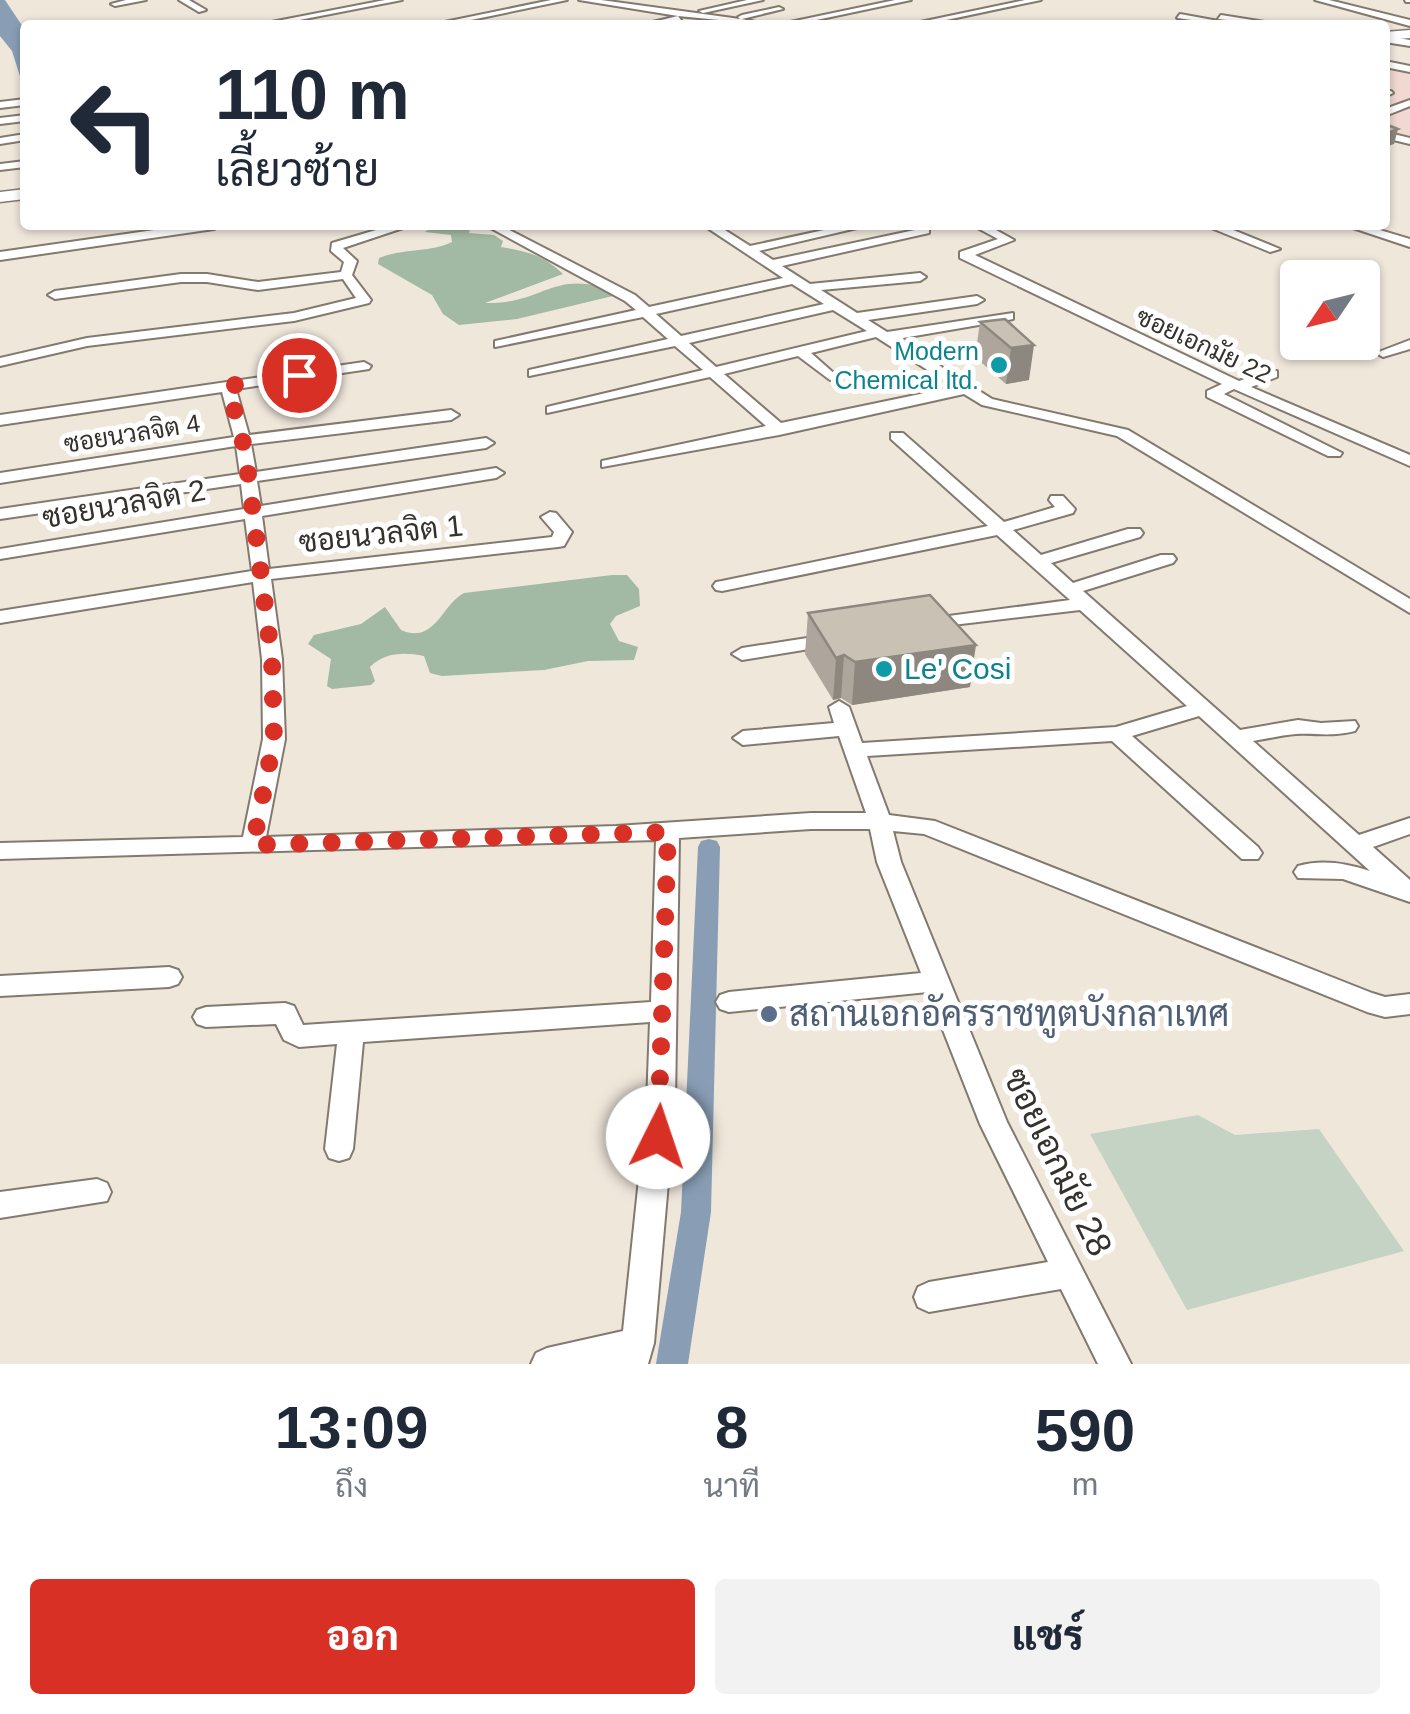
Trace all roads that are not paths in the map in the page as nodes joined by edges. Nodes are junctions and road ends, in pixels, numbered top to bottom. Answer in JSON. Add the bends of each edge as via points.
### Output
{"nodes":[{"id":1,"x":142,"y":0,"type":"edge"},
{"id":2,"x":183,"y":0,"type":"edge"},
{"id":3,"x":398,"y":0,"type":"edge"},
{"id":4,"x":563,"y":0,"type":"edge"},
{"id":5,"x":584,"y":0,"type":"edge"},
{"id":6,"x":651,"y":0,"type":"edge"},
{"id":7,"x":759,"y":0,"type":"edge"},
{"id":8,"x":827,"y":0,"type":"edge"},
{"id":9,"x":907,"y":0,"type":"edge"},
{"id":10,"x":1034,"y":0,"type":"edge"},
{"id":11,"x":1319,"y":0,"type":"edge"},
{"id":12,"x":332,"y":3,"type":"dead end"},
{"id":13,"x":115,"y":4,"type":"dead end"},
{"id":14,"x":622,"y":5,"type":"junction"},
{"id":15,"x":781,"y":5,"type":"edge"},
{"id":16,"x":808,"y":5,"type":"dead end"},
{"id":17,"x":294,"y":8,"type":"dead end"},
{"id":18,"x":350,"y":9,"type":"junction"},
{"id":19,"x":860,"y":9,"type":"junction"},
{"id":20,"x":202,"y":10,"type":"dead end"},
{"id":21,"x":690,"y":14,"type":"junction"},
{"id":22,"x":317,"y":15,"type":"junction"},
{"id":23,"x":1180,"y":16,"type":"dead end"},
{"id":24,"x":288,"y":20,"type":"edge"},
{"id":25,"x":460,"y":20,"type":"edge"},
{"id":26,"x":665,"y":20,"type":"edge"},
{"id":27,"x":730,"y":20,"type":"joint"},
{"id":28,"x":805,"y":20,"type":"edge"},
{"id":29,"x":938,"y":20,"type":"edge"},
{"id":30,"x":1214,"y":20,"type":"edge"},
{"id":31,"x":1410,"y":22,"type":"edge"},
{"id":32,"x":179,"y":230,"type":"edge"},
{"id":33,"x":389,"y":230,"type":"edge"},
{"id":34,"x":501,"y":230,"type":"edge"},
{"id":35,"x":717,"y":230,"type":"edge"},
{"id":36,"x":841,"y":230,"type":"edge"},
{"id":37,"x":925,"y":230,"type":"dead end"},
{"id":38,"x":988,"y":230,"type":"edge"},
{"id":39,"x":1223,"y":230,"type":"edge"},
{"id":40,"x":1367,"y":230,"type":"edge"},
{"id":41,"x":1410,"y":243,"type":"edge"},
{"id":42,"x":1274,"y":249,"type":"dead end"},
{"id":43,"x":748,"y":250,"type":"junction"},
{"id":44,"x":0,"y":256,"type":"edge"},
{"id":45,"x":769,"y":265,"type":"junction"},
{"id":46,"x":346,"y":275,"type":"junction"},
{"id":47,"x":920,"y":278,"type":"dead end"},
{"id":48,"x":799,"y":284,"type":"junction"},
{"id":49,"x":55,"y":296,"type":"dead end"},
{"id":50,"x":977,"y":300,"type":"dead end"},
{"id":51,"x":834,"y":306,"type":"junction"},
{"id":52,"x":647,"y":312,"type":"junction"},
{"id":53,"x":1008,"y":316,"type":"edge"},
{"id":54,"x":854,"y":318,"type":"junction"},
{"id":55,"x":881,"y":335,"type":"junction"},
{"id":56,"x":679,"y":340,"type":"junction"},
{"id":57,"x":500,"y":344,"type":"dead end"},
{"id":58,"x":1410,"y":344,"type":"edge"},
{"id":59,"x":802,"y":352,"type":"junction"},
{"id":60,"x":1383,"y":353,"type":"dead end"},
{"id":61,"x":0,"y":362,"type":"edge"},
{"id":62,"x":364,"y":366,"type":"dead end"},
{"id":63,"x":716,"y":373,"type":"junction"},
{"id":64,"x":534,"y":374,"type":"dead end"},
{"id":65,"x":1272,"y":374,"type":"dead end"},
{"id":66,"x":830,"y":376,"type":"dead end"},
{"id":67,"x":1236,"y":385,"type":"junction"},
{"id":68,"x":228,"y":386,"type":"junction"},
{"id":69,"x":966,"y":389,"type":"junction"},
{"id":70,"x":552,"y":410,"type":"dead end"},
{"id":71,"x":451,"y":415,"type":"dead end"},
{"id":72,"x":0,"y":420,"type":"edge"},
{"id":73,"x":779,"y":430,"type":"junction"},
{"id":74,"x":897,"y":436,"type":"dead end"},
{"id":75,"x":242,"y":441,"type":"junction"},
{"id":76,"x":486,"y":442,"type":"dead end"},
{"id":77,"x":1334,"y":453,"type":"dead end"},
{"id":78,"x":1410,"y":462,"type":"edge"},
{"id":79,"x":608,"y":464,"type":"dead end"},
{"id":80,"x":496,"y":474,"type":"dead end"},
{"id":81,"x":248,"y":477,"type":"junction"},
{"id":82,"x":0,"y":478,"type":"edge"},
{"id":83,"x":1057,"y":500,"type":"dead end"},
{"id":84,"x":252,"y":510,"type":"junction"},
{"id":85,"x":0,"y":514,"type":"edge"},
{"id":86,"x":550,"y":517,"type":"dead end"},
{"id":87,"x":998,"y":529,"type":"junction"},
{"id":88,"x":1134,"y":533,"type":"dead end"},
{"id":89,"x":0,"y":554,"type":"edge"},
{"id":90,"x":1167,"y":558,"type":"dead end"},
{"id":91,"x":1038,"y":561,"type":"junction"},
{"id":92,"x":262,"y":575,"type":"junction"},
{"id":93,"x":722,"y":586,"type":"dead end"},
{"id":94,"x":1070,"y":589,"type":"junction"},
{"id":95,"x":1088,"y":603,"type":"junction"},
{"id":96,"x":1410,"y":607,"type":"edge"},
{"id":97,"x":0,"y":617,"type":"edge"},
{"id":98,"x":897,"y":630,"type":"edge"},
{"id":99,"x":858,"y":636,"type":"edge"},
{"id":100,"x":742,"y":654,"type":"dead end"},
{"id":101,"x":838,"y":707,"type":"dead end"},
{"id":102,"x":1200,"y":709,"type":"junction"},
{"id":103,"x":1348,"y":726,"type":"dead end"},
{"id":104,"x":1117,"y":734,"type":"junction"},
{"id":105,"x":743,"y":738,"type":"dead end"},
{"id":106,"x":1233,"y":738,"type":"junction"},
{"id":107,"x":850,"y":739,"type":"junction"},
{"id":108,"x":879,"y":819,"type":"junction"},
{"id":109,"x":1410,"y":826,"type":"edge"},
{"id":110,"x":668,"y":832,"type":"junction"},
{"id":111,"x":253,"y":845,"type":"junction"},
{"id":112,"x":1355,"y":845,"type":"junction"},
{"id":113,"x":0,"y":850,"type":"edge"},
{"id":114,"x":1250,"y":853,"type":"dead end"},
{"id":115,"x":1306,"y":872,"type":"dead end"},
{"id":116,"x":1409,"y":893,"type":"edge"},
{"id":117,"x":169,"y":977,"type":"dead end"},
{"id":118,"x":936,"y":981,"type":"junction"},
{"id":119,"x":0,"y":986,"type":"edge"},
{"id":120,"x":729,"y":1002,"type":"dead end"},
{"id":121,"x":1410,"y":1004,"type":"edge"},
{"id":122,"x":664,"y":1011,"type":"junction"},
{"id":123,"x":206,"y":1017,"type":"dead end"},
{"id":124,"x":351,"y":1033,"type":"junction"},
{"id":125,"x":339,"y":1149,"type":"dead end"},
{"id":126,"x":97,"y":1192,"type":"dead end"},
{"id":127,"x":0,"y":1205,"type":"edge"},
{"id":128,"x":1069,"y":1273,"type":"junction"},
{"id":129,"x":929,"y":1297,"type":"dead end"},
{"id":130,"x":635,"y":1353,"type":"edge"},
{"id":131,"x":547,"y":1364,"type":"edge"},
{"id":132,"x":1115,"y":1364,"type":"edge"}],
"edges":[{"from":1,"to":13,"type":"street"},
{"from":2,"to":20,"type":"street"},
{"from":3,"to":18,"type":"street"},
{"from":4,"to":25,"type":"street"},
{"from":5,"to":14,"type":"street"},
{"from":6,"to":14,"type":"street"},
{"from":7,"to":21,"type":"street"},
{"from":8,"to":19,"type":"street"},
{"from":9,"to":19,"type":"street"},
{"from":10,"to":29,"type":"street"},
{"from":11,"to":31,"type":"street"},
{"from":12,"to":18,"type":"street"},
{"from":14,"to":21,"type":"street"},
{"from":15,"to":16,"type":"street"},
{"from":15,"to":27,"type":"street"},
{"from":17,"to":22,"type":"street"},
{"from":18,"to":22,"type":"street"},
{"from":19,"to":28,"type":"street"},
{"from":21,"to":26,"type":"street"},
{"from":21,"to":27,"type":"street"},
{"from":22,"to":24,"type":"street"},
{"from":23,"to":30,"type":"street"},
{"from":32,"to":44,"type":"street"},
{"from":33,"to":46,"type":"street","via":[[336,246],[351,261]]},
{"from":34,"to":52,"type":"street"},
{"from":35,"to":43,"type":"street"},
{"from":36,"to":43,"type":"street"},
{"from":37,"to":45,"type":"street"},
{"from":38,"to":67,"type":"street","name":"ซอยเอกมัย 22","via":[[1008,240],[964,254]]},
{"from":39,"to":42,"type":"street"},
{"from":40,"to":41,"type":"street"},
{"from":43,"to":45,"type":"street"},
{"from":45,"to":48,"type":"street"},
{"from":46,"to":49,"type":"street","via":[[258,286],[181,278]]},
{"from":46,"to":61,"type":"street","via":[[364,300],[294,318],[86,342]]},
{"from":47,"to":48,"type":"street"},
{"from":48,"to":51,"type":"street"},
{"from":48,"to":52,"type":"street"},
{"from":50,"to":54,"type":"street"},
{"from":51,"to":54,"type":"street"},
{"from":51,"to":56,"type":"street"},
{"from":52,"to":56,"type":"street"},
{"from":52,"to":57,"type":"street"},
{"from":53,"to":55,"type":"street"},
{"from":54,"to":55,"type":"street"},
{"from":55,"to":59,"type":"street"},
{"from":55,"to":69,"type":"street"},
{"from":56,"to":63,"type":"street"},
{"from":56,"to":64,"type":"street"},
{"from":58,"to":60,"type":"street"},
{"from":59,"to":63,"type":"street"},
{"from":59,"to":66,"type":"street"},
{"from":62,"to":68,"type":"street"},
{"from":63,"to":70,"type":"street"},
{"from":63,"to":73,"type":"street"},
{"from":65,"to":67,"type":"street"},
{"from":67,"to":77,"type":"street","via":[[1212,394]]},
{"from":67,"to":78,"type":"street","name":"ซอยเอกมัย 22"},
{"from":68,"to":72,"type":"street"},
{"from":68,"to":75,"type":"street"},
{"from":69,"to":73,"type":"street"},
{"from":69,"to":96,"type":"street","via":[[995,404],[1122,433]]},
{"from":71,"to":75,"type":"street","name":"ซอยนวลจิต 4"},
{"from":73,"to":79,"type":"street"},
{"from":74,"to":87,"type":"street"},
{"from":75,"to":81,"type":"street"},
{"from":75,"to":82,"type":"street","name":"ซอยนวลจิต 4"},
{"from":76,"to":81,"type":"street"},
{"from":80,"to":84,"type":"street","name":"ซอยนวลจิต 2"},
{"from":81,"to":84,"type":"street"},
{"from":81,"to":85,"type":"street"},
{"from":83,"to":87,"type":"street","via":[[1067,509]]},
{"from":84,"to":89,"type":"street","name":"ซอยนวลจิต 2"},
{"from":84,"to":92,"type":"street"},
{"from":86,"to":92,"type":"street","name":"ซอยนวลจิต 1","via":[[563,532],[558,542]]},
{"from":87,"to":91,"type":"street"},
{"from":87,"to":93,"type":"street"},
{"from":88,"to":91,"type":"street"},
{"from":90,"to":94,"type":"street"},
{"from":91,"to":94,"type":"street"},
{"from":92,"to":97,"type":"street","name":"ซอยนวลจิต 1"},
{"from":92,"to":111,"type":"street","via":[[274,739]]},
{"from":94,"to":95,"type":"street"},
{"from":95,"to":98,"type":"street"},
{"from":95,"to":102,"type":"street"},
{"from":99,"to":100,"type":"street"},
{"from":101,"to":107,"type":"street","name":"ซอยเอกมัย 28"},
{"from":102,"to":104,"type":"street"},
{"from":102,"to":106,"type":"street"},
{"from":103,"to":106,"type":"street"},
{"from":104,"to":107,"type":"street"},
{"from":104,"to":114,"type":"street"},
{"from":105,"to":107,"type":"street"},
{"from":106,"to":112,"type":"street"},
{"from":107,"to":108,"type":"street","name":"ซอยเอกมัย 28"},
{"from":108,"to":110,"type":"street"},
{"from":108,"to":118,"type":"street","name":"ซอยเอกมัย 28"},
{"from":108,"to":121,"type":"street","via":[[927,827],[1367,1002]]},
{"from":109,"to":112,"type":"street"},
{"from":110,"to":111,"type":"street"},
{"from":110,"to":122,"type":"street"},
{"from":111,"to":113,"type":"street"},
{"from":112,"to":116,"type":"street"},
{"from":115,"to":116,"type":"street","via":[[1344,871]]},
{"from":117,"to":119,"type":"street"},
{"from":118,"to":120,"type":"street"},
{"from":118,"to":128,"type":"street","name":"ซอยเอกมัย 28","via":[[994,1124]]},
{"from":122,"to":124,"type":"street"},
{"from":122,"to":130,"type":"street","via":[[662,1103]]},
{"from":123,"to":124,"type":"street","via":[[285,1013],[296,1035]]},
{"from":124,"to":125,"type":"street"},
{"from":126,"to":127,"type":"street"},
{"from":128,"to":129,"type":"street"},
{"from":128,"to":132,"type":"street","name":"ซอยเอกมัย 28"},
{"from":130,"to":131,"type":"street"}]}
